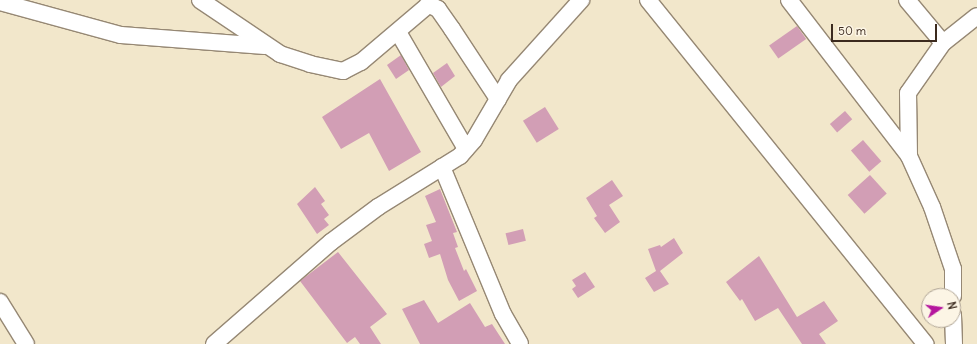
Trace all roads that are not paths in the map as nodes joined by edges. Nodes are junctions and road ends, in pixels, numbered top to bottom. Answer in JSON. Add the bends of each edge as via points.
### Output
{"nodes":[{"id":1,"x":200,"y":0,"type":"edge"},
{"id":2,"x":581,"y":0,"type":"edge"},
{"id":3,"x":648,"y":0,"type":"edge"},
{"id":4,"x":789,"y":0,"type":"edge"},
{"id":5,"x":907,"y":0,"type":"edge"},
{"id":6,"x":0,"y":2,"type":"edge"},
{"id":7,"x":977,"y":16,"type":"edge"},
{"id":8,"x":398,"y":32,"type":"junction"},
{"id":9,"x":943,"y":43,"type":"junction"},
{"id":10,"x":265,"y":46,"type":"junction"},
{"id":11,"x":498,"y":98,"type":"junction"},
{"id":12,"x":466,"y":149,"type":"junction"},
{"id":13,"x":909,"y":156,"type":"junction"},
{"id":14,"x":442,"y":167,"type":"junction"},
{"id":15,"x":953,"y":288,"type":"edge"},
{"id":16,"x":0,"y":302,"type":"edge"},
{"id":17,"x":953,"y":328,"type":"edge"},
{"id":18,"x":26,"y":344,"type":"edge"},
{"id":19,"x":214,"y":344,"type":"edge"},
{"id":20,"x":520,"y":344,"type":"edge"},
{"id":21,"x":926,"y":344,"type":"edge"},
{"id":22,"x":954,"y":344,"type":"edge"}],
"edges":[{"from":1,"to":10,"type":"street"},
{"from":2,"to":11,"type":"street","via":[[509,80]]},
{"from":3,"to":21,"type":"street"},
{"from":4,"to":13,"type":"street"},
{"from":5,"to":9,"type":"street"},
{"from":6,"to":10,"type":"street","via":[[121,35]]},
{"from":7,"to":9,"type":"street"},
{"from":8,"to":10,"type":"street","via":[[361,62],[343,71],[310,64]]},
{"from":8,"to":11,"type":"street","via":[[426,6],[438,9]]},
{"from":8,"to":12,"type":"street"},
{"from":9,"to":13,"type":"street","via":[[908,93]]},
{"from":11,"to":12,"type":"street"},
{"from":12,"to":14,"type":"street"},
{"from":13,"to":15,"type":"street","via":[[932,207],[953,268]]},
{"from":14,"to":19,"type":"street","via":[[378,207],[331,242]]},
{"from":14,"to":20,"type":"street","via":[[503,314]]},
{"from":16,"to":18,"type":"street"},
{"from":17,"to":22,"type":"street"}]}
